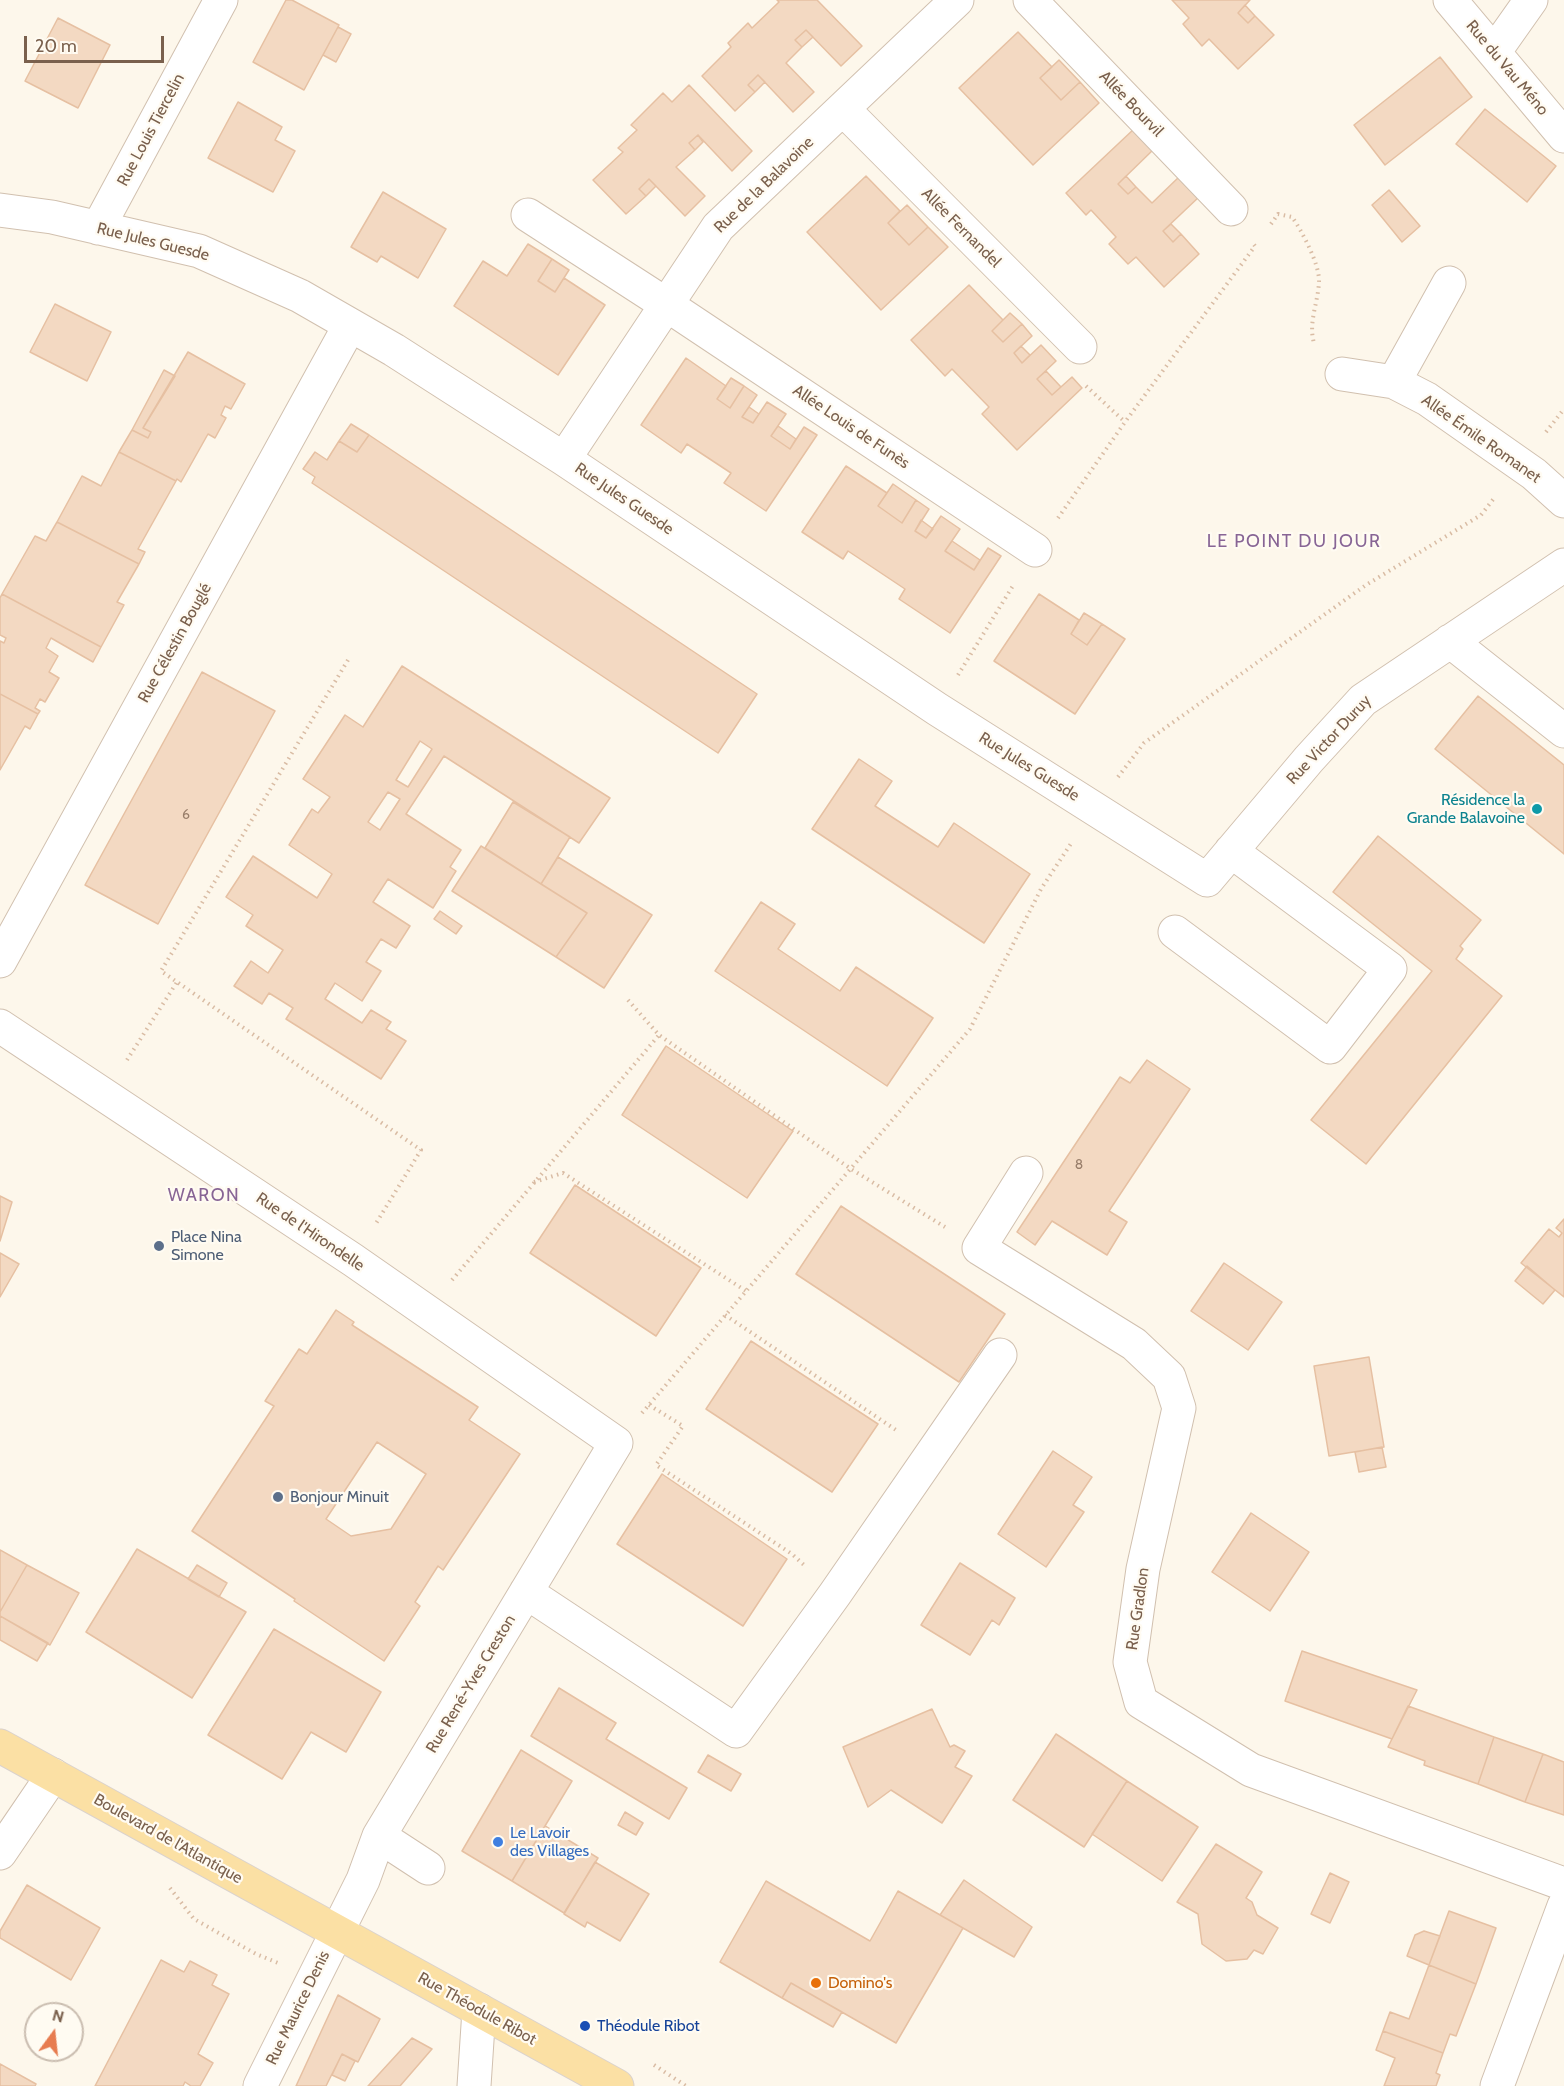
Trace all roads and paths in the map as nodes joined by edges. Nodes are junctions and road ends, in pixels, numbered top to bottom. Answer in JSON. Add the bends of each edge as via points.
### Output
{"nodes":[{"id":1,"x":221,"y":0,"type":"edge"},
{"id":2,"x":957,"y":0,"type":"edge"},
{"id":3,"x":1030,"y":0,"type":"edge"},
{"id":4,"x":1450,"y":0,"type":"edge"},
{"id":5,"x":1531,"y":0,"type":"edge"},
{"id":6,"x":1495,"y":51,"type":"junction"},
{"id":7,"x":843,"y":109,"type":"junction"},
{"id":8,"x":1564,"y":136,"type":"edge"},
{"id":9,"x":1231,"y":209,"type":"joint"},
{"id":10,"x":0,"y":210,"type":"edge"},
{"id":11,"x":528,"y":214,"type":"dead end"},
{"id":12,"x":98,"y":228,"type":"junction"},
{"id":13,"x":1266,"y":230,"type":"dead end"},
{"id":14,"x":1261,"y":238,"type":"dead end"},
{"id":15,"x":1255,"y":246,"type":"junction"},
{"id":16,"x":1449,"y":283,"type":"dead end"},
{"id":17,"x":667,"y":304,"type":"junction"},
{"id":18,"x":350,"y":325,"type":"junction"},
{"id":19,"x":1080,"y":347,"type":"dead end"},
{"id":20,"x":1342,"y":374,"type":"joint"},
{"id":21,"x":1394,"y":382,"type":"junction"},
{"id":22,"x":1564,"y":409,"type":"edge"},
{"id":23,"x":564,"y":459,"type":"junction"},
{"id":24,"x":1520,"y":464,"type":"junction"},
{"id":25,"x":1564,"y":501,"type":"edge"},
{"id":26,"x":1035,"y":550,"type":"junction"},
{"id":27,"x":1564,"y":565,"type":"edge"},
{"id":28,"x":1450,"y":641,"type":"junction"},
{"id":29,"x":348,"y":660,"type":"dead end"},
{"id":30,"x":937,"y":708,"type":"junction"},
{"id":31,"x":1564,"y":731,"type":"edge"},
{"id":32,"x":1094,"y":808,"type":"junction"},
{"id":33,"x":1232,"y":851,"type":"junction"},
{"id":34,"x":1207,"y":880,"type":"joint"},
{"id":35,"x":1174,"y":932,"type":"dead end"},
{"id":36,"x":0,"y":961,"type":"edge"},
{"id":37,"x":177,"y":982,"type":"junction"},
{"id":38,"x":628,"y":1000,"type":"dead end"},
{"id":39,"x":0,"y":1026,"type":"edge"},
{"id":40,"x":659,"y":1035,"type":"junction"},
{"id":41,"x":104,"y":1095,"type":"junction"},
{"id":42,"x":851,"y":1168,"type":"junction"},
{"id":43,"x":1026,"y":1173,"type":"dead end"},
{"id":44,"x":534,"y":1182,"type":"junction"},
{"id":45,"x":979,"y":1248,"type":"junction"},
{"id":46,"x":352,"y":1260,"type":"junction"},
{"id":47,"x":456,"y":1276,"type":"dead end"},
{"id":48,"x":746,"y":1292,"type":"junction"},
{"id":49,"x":725,"y":1316,"type":"junction"},
{"id":50,"x":1000,"y":1355,"type":"dead end"},
{"id":51,"x":649,"y":1405,"type":"junction"},
{"id":52,"x":616,"y":1443,"type":"junction"},
{"id":53,"x":931,"y":1453,"type":"junction"},
{"id":54,"x":526,"y":1592,"type":"junction"},
{"id":55,"x":835,"y":1594,"type":"junction"},
{"id":56,"x":0,"y":1746,"type":"edge"},
{"id":57,"x":53,"y":1775,"type":"junction"},
{"id":58,"x":379,"y":1836,"type":"junction"},
{"id":59,"x":0,"y":1853,"type":"edge"},
{"id":60,"x":428,"y":1868,"type":"dead end"},
{"id":61,"x":1564,"y":1884,"type":"edge"},
{"id":62,"x":1564,"y":1906,"type":"edge"},
{"id":63,"x":336,"y":1931,"type":"junction"},
{"id":64,"x":479,"y":2010,"type":"junction"},
{"id":65,"x":260,"y":2086,"type":"edge"},
{"id":66,"x":474,"y":2086,"type":"edge"},
{"id":67,"x":617,"y":2086,"type":"edge"},
{"id":68,"x":1497,"y":2086,"type":"edge"}],
"edges":[{"from":1,"to":12,"type":"street","name":"Rue Louis Tiercelin"},
{"from":2,"to":7,"type":"street","name":"Rue de la Balavoine"},
{"from":3,"to":9,"type":"street","name":"Allée Bourvil"},
{"from":4,"to":6,"type":"street","name":"Rue du Vau Méno"},
{"from":5,"to":6,"type":"street"},
{"from":6,"to":8,"type":"street","name":"Rue du Vau Méno"},
{"from":7,"to":17,"type":"street","name":"Rue de la Balavoine","via":[[718,227]]},
{"from":7,"to":19,"type":"street","name":"Allée Fernandel"},
{"from":9,"to":15,"type":"path"},
{"from":10,"to":12,"type":"street","name":"Rue Jules Guesde"},
{"from":11,"to":17,"type":"street","name":"Allée Louis de Funès"},
{"from":12,"to":18,"type":"street","name":"Rue Jules Guesde","via":[[199,251],[292,293]]},
{"from":13,"to":20,"type":"path","via":[[1278,214],[1292,217],[1304,234],[1320,279],[1311,333],[1320,363]]},
{"from":14,"to":15,"type":"path"},
{"from":15,"to":26,"type":"path"},
{"from":16,"to":21,"type":"street"},
{"from":17,"to":23,"type":"street","name":"Rue de la Balavoine"},
{"from":17,"to":26,"type":"street","name":"Allée Louis de Funès"},
{"from":18,"to":23,"type":"street","name":"Rue Jules Guesde"},
{"from":18,"to":36,"type":"street","name":"Rue Célestin Bouglé"},
{"from":20,"to":21,"type":"street","name":"Allée Émile Romanet"},
{"from":21,"to":24,"type":"street","name":"Allée Émile Romanet","via":[[1427,399]]},
{"from":22,"to":24,"type":"path"},
{"from":23,"to":30,"type":"street","name":"Rue Jules Guesde"},
{"from":24,"to":25,"type":"street","name":"Allée Émile Romanet"},
{"from":24,"to":32,"type":"path","via":[[1481,515],[1366,585],[1144,743]]},
{"from":26,"to":30,"type":"path"},
{"from":27,"to":28,"type":"street","name":"Rue Victor Duruy"},
{"from":28,"to":31,"type":"street"},
{"from":28,"to":33,"type":"street","name":"Rue Victor Duruy","via":[[1363,700]]},
{"from":29,"to":37,"type":"path","via":[[161,971]]},
{"from":30,"to":32,"type":"street","name":"Rue Jules Guesde"},
{"from":32,"to":34,"type":"street","name":"Rue Jules Guesde"},
{"from":32,"to":42,"type":"path","via":[[1041,889],[970,1029]]},
{"from":33,"to":34,"type":"street","name":"Rue Victor Duruy"},
{"from":33,"to":35,"type":"street","via":[[1390,969],[1330,1047]]},
{"from":37,"to":41,"type":"path"},
{"from":37,"to":46,"type":"path","via":[[421,1150]]},
{"from":38,"to":40,"type":"path"},
{"from":39,"to":41,"type":"street","name":"Rue de l'Hirondelle"},
{"from":40,"to":42,"type":"path"},
{"from":40,"to":44,"type":"path"},
{"from":41,"to":46,"type":"street","name":"Rue de l'Hirondelle"},
{"from":42,"to":45,"type":"path"},
{"from":42,"to":48,"type":"path"},
{"from":43,"to":45,"type":"street"},
{"from":44,"to":47,"type":"path"},
{"from":44,"to":48,"type":"path","via":[[564,1173]]},
{"from":45,"to":61,"type":"street","name":"Rue Gradlon","via":[[1134,1344],[1169,1377],[1179,1408],[1143,1569],[1130,1662],[1142,1702],[1251,1770]]},
{"from":46,"to":52,"type":"street","name":"Rue de l'Hirondelle"},
{"from":48,"to":49,"type":"path"},
{"from":49,"to":51,"type":"path"},
{"from":49,"to":53,"type":"path"},
{"from":50,"to":53,"type":"street"},
{"from":51,"to":52,"type":"path"},
{"from":51,"to":55,"type":"path","via":[[683,1426],[656,1465],[792,1554]]},
{"from":52,"to":54,"type":"street","name":"Rue René-Yves Creston"},
{"from":53,"to":55,"type":"street"},
{"from":54,"to":55,"type":"street","via":[[736,1731]]},
{"from":54,"to":58,"type":"street","name":"Rue René-Yves Creston"},
{"from":56,"to":57,"type":"main road","name":"Boulevard de l'Atlantique"},
{"from":57,"to":59,"type":"street"},
{"from":57,"to":63,"type":"main road","name":"Boulevard de l'Atlantique"},
{"from":58,"to":60,"type":"street"},
{"from":58,"to":63,"type":"street","name":"Rue René-Yves Creston","via":[[363,1880]]},
{"from":62,"to":68,"type":"street"},
{"from":63,"to":64,"type":"main road","name":"Rue Théodule Ribot"},
{"from":63,"to":65,"type":"street","name":"Rue Maurice Denis"},
{"from":64,"to":66,"type":"street"},
{"from":64,"to":67,"type":"main road","name":"Rue Théodule Ribot"}]}
